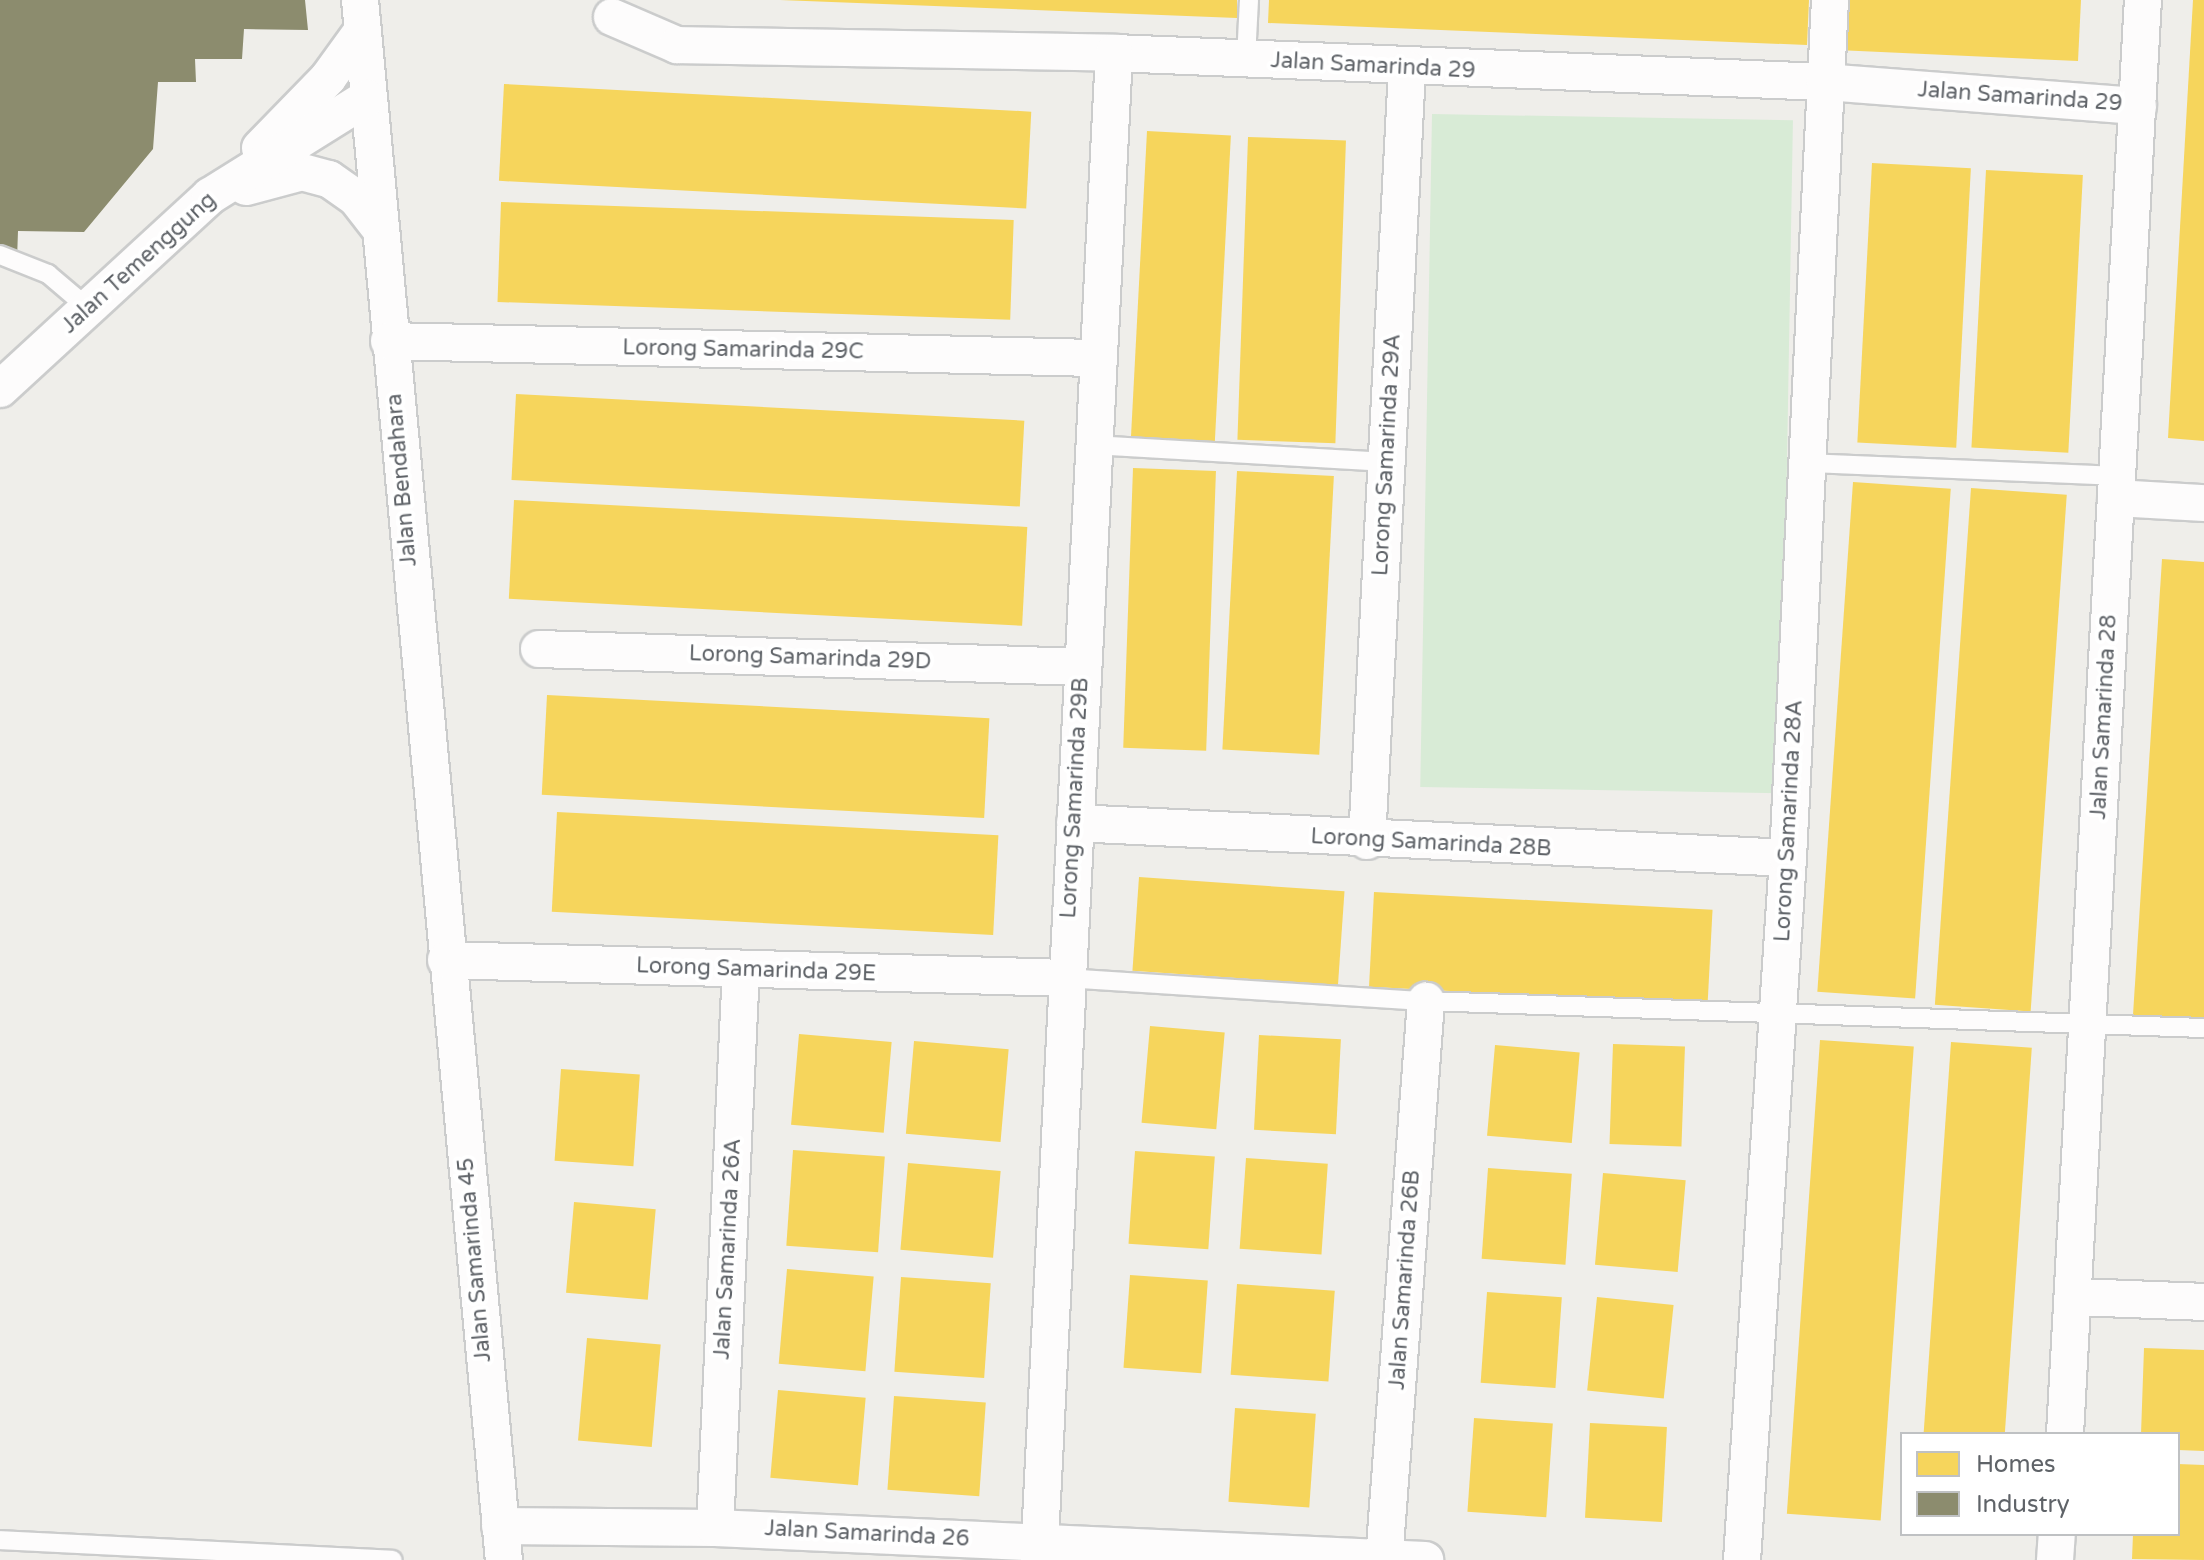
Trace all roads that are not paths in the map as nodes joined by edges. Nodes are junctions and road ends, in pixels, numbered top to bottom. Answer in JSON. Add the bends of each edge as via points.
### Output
{"nodes":[{"id":1,"x":1249,"y":0,"type":"edge"},
{"id":2,"x":1830,"y":0,"type":"edge"},
{"id":3,"x":2143,"y":0,"type":"edge"},
{"id":4,"x":361,"y":16,"type":"edge"},
{"id":5,"x":612,"y":17,"type":"dead end"},
{"id":6,"x":1114,"y":53,"type":"junction"},
{"id":7,"x":1246,"y":59,"type":"junction"},
{"id":8,"x":1407,"y":69,"type":"junction"},
{"id":9,"x":1825,"y":82,"type":"junction"},
{"id":10,"x":367,"y":98,"type":"junction"},
{"id":11,"x":2138,"y":106,"type":"junction"},
{"id":12,"x":210,"y":196,"type":"junction"},
{"id":13,"x":378,"y":226,"type":"junction"},
{"id":14,"x":0,"y":255,"type":"edge"},
{"id":15,"x":88,"y":308,"type":"junction"},
{"id":16,"x":389,"y":341,"type":"junction"},
{"id":17,"x":1097,"y":358,"type":"junction"},
{"id":18,"x":0,"y":389,"type":"edge"},
{"id":19,"x":1093,"y":445,"type":"junction"},
{"id":20,"x":1387,"y":462,"type":"junction"},
{"id":21,"x":1808,"y":463,"type":"junction"},
{"id":22,"x":2117,"y":487,"type":"junction"},
{"id":23,"x":2204,"y":503,"type":"edge"},
{"id":24,"x":539,"y":649,"type":"dead end"},
{"id":25,"x":1082,"y":667,"type":"junction"},
{"id":26,"x":1075,"y":823,"type":"junction"},
{"id":27,"x":1367,"y":841,"type":"junction"},
{"id":28,"x":1788,"y":858,"type":"junction"},
{"id":29,"x":446,"y":960,"type":"junction"},
{"id":30,"x":741,"y":969,"type":"junction"},
{"id":31,"x":1066,"y":978,"type":"junction"},
{"id":32,"x":1426,"y":1001,"type":"junction"},
{"id":33,"x":1778,"y":1014,"type":"junction"},
{"id":34,"x":2088,"y":1024,"type":"junction"},
{"id":35,"x":2204,"y":1028,"type":"edge"},
{"id":36,"x":2076,"y":1297,"type":"junction"},
{"id":37,"x":2204,"y":1302,"type":"edge"},
{"id":38,"x":2065,"y":1432,"type":"edge"},
{"id":39,"x":715,"y":1528,"type":"junction"},
{"id":40,"x":2057,"y":1536,"type":"edge"},
{"id":41,"x":0,"y":1540,"type":"edge"},
{"id":42,"x":502,"y":1543,"type":"edge"},
{"id":43,"x":1040,"y":1551,"type":"edge"},
{"id":44,"x":1384,"y":1559,"type":"edge"},
{"id":45,"x":392,"y":1560,"type":"edge"},
{"id":46,"x":1425,"y":1560,"type":"edge"},
{"id":47,"x":1742,"y":1560,"type":"edge"},
{"id":48,"x":2055,"y":1560,"type":"edge"}],
"edges":[{"from":1,"to":7,"type":"lane"},
{"from":2,"to":9,"type":"street","name":"Lorong Samarinda 28A"},
{"from":3,"to":11,"type":"street","name":"Jalan Samarinda 28"},
{"from":4,"to":10,"type":"street","name":"Jalan Bendahara"},
{"from":4,"to":12,"type":"street","via":[[328,78]]},
{"from":5,"to":6,"type":"street","name":"Jalan Samarinda 29","via":[[677,45]]},
{"from":6,"to":7,"type":"street","name":"Jalan Samarinda 29"},
{"from":6,"to":17,"type":"street","name":"Lorong Samarinda 29B"},
{"from":7,"to":8,"type":"street","name":"Jalan Samarinda 29"},
{"from":8,"to":9,"type":"street","name":"Jalan Samarinda 29"},
{"from":8,"to":20,"type":"street","name":"Lorong Samarinda 29A"},
{"from":9,"to":11,"type":"street","name":"Jalan Samarinda 29"},
{"from":9,"to":21,"type":"street","name":"Lorong Samarinda 28A"},
{"from":10,"to":12,"type":"street","name":"Jalan Temenggung"},
{"from":10,"to":13,"type":"street","name":"Jalan Bendahara"},
{"from":11,"to":22,"type":"street","name":"Jalan Samarinda 28"},
{"from":12,"to":13,"type":"street","via":[[302,172],[329,179],[356,198]]},
{"from":12,"to":15,"type":"street","name":"Jalan Temenggung"},
{"from":13,"to":16,"type":"street","name":"Jalan Bendahara"},
{"from":14,"to":15,"type":"lane","via":[[48,274]]},
{"from":15,"to":18,"type":"street","name":"Jalan Temenggung"},
{"from":16,"to":17,"type":"street","name":"Lorong Samarinda 29C"},
{"from":16,"to":29,"type":"street","name":"Jalan Bendahara"},
{"from":17,"to":19,"type":"street","name":"Lorong Samarinda 29B"},
{"from":19,"to":20,"type":"lane"},
{"from":19,"to":25,"type":"street","name":"Lorong Samarinda 29B"},
{"from":20,"to":27,"type":"street","name":"Lorong Samarinda 29A"},
{"from":21,"to":22,"type":"lane"},
{"from":21,"to":28,"type":"street","name":"Lorong Samarinda 28A"},
{"from":22,"to":23,"type":"street"},
{"from":22,"to":34,"type":"street","name":"Jalan Samarinda 28"},
{"from":24,"to":25,"type":"street","name":"Lorong Samarinda 29D"},
{"from":25,"to":26,"type":"street","name":"Lorong Samarinda 29B"},
{"from":26,"to":27,"type":"street","name":"Lorong Samarinda 28B"},
{"from":26,"to":31,"type":"street","name":"Lorong Samarinda 29B"},
{"from":27,"to":28,"type":"street","name":"Lorong Samarinda 28B"},
{"from":28,"to":33,"type":"street","name":"Lorong Samarinda 28A"},
{"from":29,"to":30,"type":"street","name":"Lorong Samarinda 29E"},
{"from":29,"to":42,"type":"street","name":"Jalan Samarinda 45"},
{"from":30,"to":31,"type":"street","name":"Lorong Samarinda 29E"},
{"from":30,"to":39,"type":"street","name":"Jalan Samarinda 26A"},
{"from":31,"to":32,"type":"lane"},
{"from":31,"to":43,"type":"street","name":"Lorong Samarinda 29B"},
{"from":32,"to":33,"type":"lane"},
{"from":32,"to":44,"type":"street","name":"Jalan Samarinda 26B"},
{"from":33,"to":34,"type":"lane"},
{"from":33,"to":47,"type":"street","name":"Lorong Samarinda 28A"},
{"from":34,"to":35,"type":"lane"},
{"from":34,"to":36,"type":"street","name":"Jalan Samarinda 28"},
{"from":36,"to":37,"type":"street"},
{"from":36,"to":38,"type":"street","name":"Jalan Samarinda 28"},
{"from":39,"to":42,"type":"street","name":"Jalan Samarinda 26"},
{"from":39,"to":43,"type":"street","name":"Jalan Samarinda 26"},
{"from":40,"to":48,"type":"street"},
{"from":41,"to":45,"type":"lane"},
{"from":43,"to":44,"type":"street","name":"Jalan Samarinda 26"},
{"from":44,"to":46,"type":"street","name":"Jalan Samarinda 26"}]}
